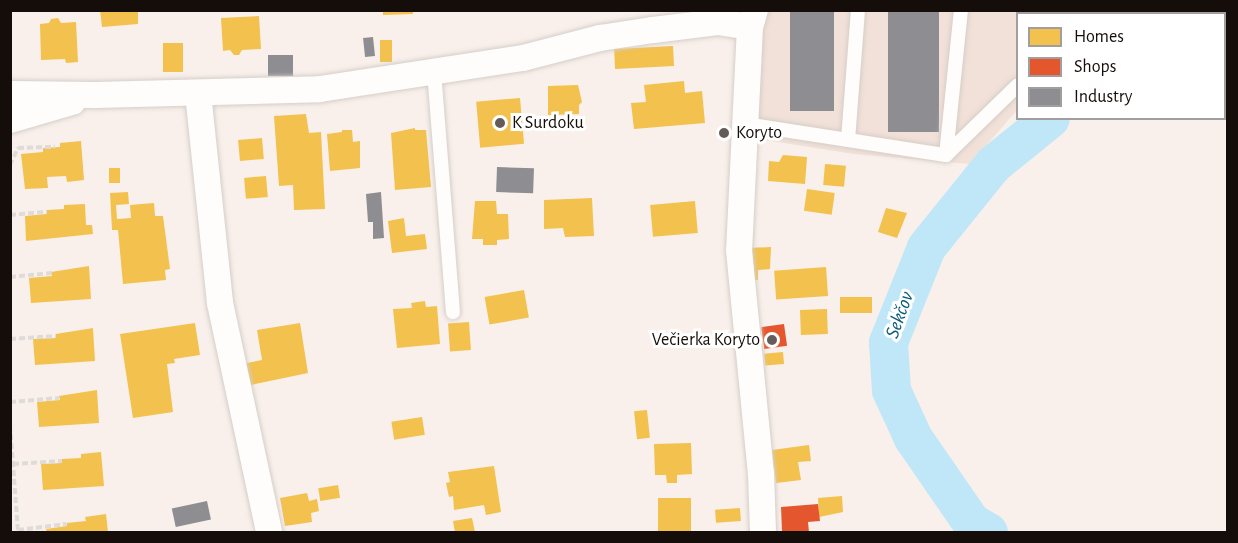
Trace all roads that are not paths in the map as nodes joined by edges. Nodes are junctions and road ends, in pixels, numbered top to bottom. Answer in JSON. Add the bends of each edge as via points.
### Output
{"nodes":[{"id":1,"x":858,"y":10,"type":"edge"},
{"id":2,"x":961,"y":10,"type":"edge"},
{"id":3,"x":752,"y":19,"type":"edge"},
{"id":4,"x":434,"y":71,"type":"junction"},
{"id":5,"x":1016,"y":86,"type":"edge"},
{"id":6,"x":10,"y":93,"type":"edge"},
{"id":7,"x":198,"y":93,"type":"junction"},
{"id":8,"x":96,"y":95,"type":"junction"},
{"id":9,"x":10,"y":120,"type":"edge"},
{"id":10,"x":745,"y":123,"type":"junction"},
{"id":11,"x":848,"y":140,"type":"junction"},
{"id":12,"x":946,"y":155,"type":"junction"},
{"id":13,"x":453,"y":312,"type":"dead end"},
{"id":14,"x":269,"y":532,"type":"edge"},
{"id":15,"x":763,"y":532,"type":"edge"}],
"edges":[{"from":1,"to":11,"type":"lane"},
{"from":2,"to":12,"type":"lane"},
{"from":3,"to":4,"type":"street","via":[[600,38],[523,58]]},
{"from":3,"to":10,"type":"street"},
{"from":4,"to":7,"type":"street","via":[[320,89]]},
{"from":4,"to":13,"type":"lane"},
{"from":5,"to":12,"type":"lane"},
{"from":6,"to":8,"type":"street"},
{"from":7,"to":8,"type":"street"},
{"from":7,"to":14,"type":"street","via":[[220,303]]},
{"from":8,"to":9,"type":"street"},
{"from":10,"to":11,"type":"lane"},
{"from":10,"to":15,"type":"street","via":[[739,250]]},
{"from":11,"to":12,"type":"lane"}]}
